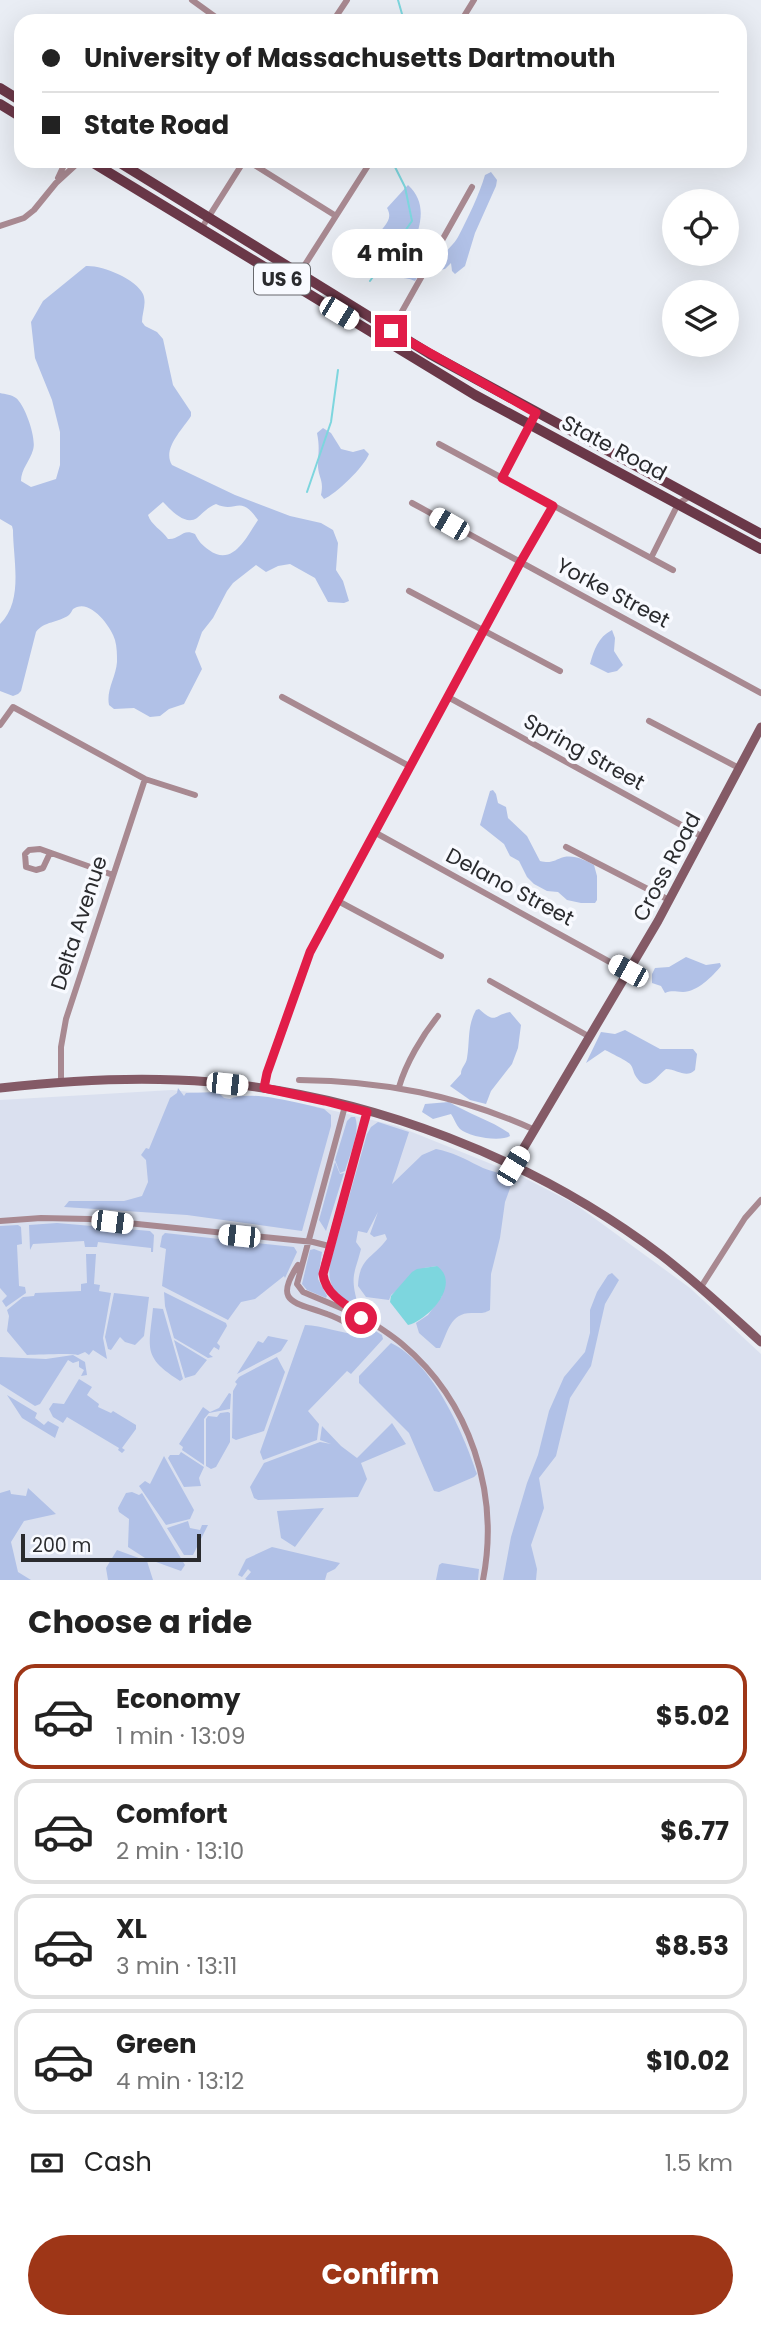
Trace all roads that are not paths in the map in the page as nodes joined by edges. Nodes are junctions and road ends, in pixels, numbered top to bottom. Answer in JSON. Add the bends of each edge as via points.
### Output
{"nodes":[{"id":1,"x":192,"y":0,"type":"edge"},
{"id":2,"x":211,"y":14,"type":"edge"},
{"id":3,"x":63,"y":168,"type":"edge"},
{"id":4,"x":72,"y":168,"type":"edge"},
{"id":5,"x":101,"y":168,"type":"edge"},
{"id":6,"x":136,"y":168,"type":"edge"},
{"id":7,"x":242,"y":168,"type":"edge"},
{"id":8,"x":257,"y":168,"type":"edge"},
{"id":9,"x":365,"y":168,"type":"edge"},
{"id":10,"x":56,"y":183,"type":"junction"},
{"id":11,"x":472,"y":187,"type":"dead end"},
{"id":12,"x":336,"y":216,"type":"junction"},
{"id":13,"x":209,"y":219,"type":"junction"},
{"id":14,"x":0,"y":226,"type":"edge"},
{"id":15,"x":201,"y":229,"type":"junction"},
{"id":16,"x":298,"y":274,"type":"junction"},
{"id":17,"x":292,"y":285,"type":"junction"},
{"id":18,"x":391,"y":331,"type":"junction"},
{"id":19,"x":536,"y":413,"type":"junction"},
{"id":20,"x":530,"y":425,"type":"junction"},
{"id":21,"x":439,"y":444,"type":"dead end"},
{"id":22,"x":502,"y":478,"type":"junction"},
{"id":23,"x":690,"y":496,"type":"junction"},
{"id":24,"x":412,"y":503,"type":"dead end"},
{"id":25,"x":678,"y":505,"type":"junction"},
{"id":26,"x":553,"y":506,"type":"junction"},
{"id":27,"x":761,"y":534,"type":"edge"},
{"id":28,"x":761,"y":549,"type":"edge"},
{"id":29,"x":651,"y":558,"type":"junction"},
{"id":30,"x":520,"y":563,"type":"junction"},
{"id":31,"x":673,"y":570,"type":"dead end"},
{"id":32,"x":410,"y":591,"type":"dead end"},
{"id":33,"x":484,"y":631,"type":"junction"},
{"id":34,"x":560,"y":671,"type":"dead end"},
{"id":35,"x":761,"y":693,"type":"edge"},
{"id":36,"x":282,"y":696,"type":"dead end"},
{"id":37,"x":448,"y":698,"type":"junction"},
{"id":38,"x":649,"y":721,"type":"dead end"},
{"id":39,"x":0,"y":725,"type":"edge"},
{"id":40,"x":761,"y":727,"type":"edge"},
{"id":41,"x":411,"y":767,"type":"junction"},
{"id":42,"x":739,"y":768,"type":"junction"},
{"id":43,"x":145,"y":779,"type":"junction"},
{"id":44,"x":195,"y":795,"type":"dead end"},
{"id":45,"x":376,"y":832,"type":"junction"},
{"id":46,"x":703,"y":837,"type":"junction"},
{"id":47,"x":566,"y":847,"type":"dead end"},
{"id":48,"x":50,"y":853,"type":"dead end"},
{"id":49,"x":113,"y":875,"type":"junction"},
{"id":50,"x":669,"y":900,"type":"junction"},
{"id":51,"x":338,"y":901,"type":"junction"},
{"id":52,"x":441,"y":956,"type":"dead end"},
{"id":53,"x":628,"y":971,"type":"junction"},
{"id":54,"x":490,"y":981,"type":"dead end"},
{"id":55,"x":439,"y":1016,"type":"dead end"},
{"id":56,"x":590,"y":1037,"type":"junction"},
{"id":57,"x":299,"y":1080,"type":"dead end"},
{"id":58,"x":61,"y":1082,"type":"junction"},
{"id":59,"x":400,"y":1087,"type":"junction"},
{"id":60,"x":0,"y":1088,"type":"edge"},
{"id":61,"x":264,"y":1088,"type":"junction"},
{"id":62,"x":345,"y":1106,"type":"junction"},
{"id":63,"x":367,"y":1112,"type":"junction"},
{"id":64,"x":535,"y":1130,"type":"junction"},
{"id":65,"x":513,"y":1166,"type":"junction"},
{"id":66,"x":761,"y":1199,"type":"edge"},
{"id":67,"x":0,"y":1221,"type":"edge"},
{"id":68,"x":307,"y":1242,"type":"junction"},
{"id":69,"x":329,"y":1246,"type":"junction"},
{"id":70,"x":303,"y":1256,"type":"junction"},
{"id":71,"x":701,"y":1287,"type":"junction"},
{"id":72,"x":373,"y":1323,"type":"junction"},
{"id":73,"x":761,"y":1342,"type":"edge"},
{"id":74,"x":483,"y":1580,"type":"edge"}],
"edges":[{"from":1,"to":2,"type":"street"},
{"from":3,"to":10,"type":"street"},
{"from":4,"to":10,"type":"street"},
{"from":5,"to":15,"type":"main road","name":"State Road","number":"US 6"},
{"from":6,"to":13,"type":"main road","name":"State Road","number":"US 6"},
{"from":7,"to":13,"type":"street"},
{"from":8,"to":12,"type":"street"},
{"from":9,"to":12,"type":"street"},
{"from":10,"to":14,"type":"street","via":[[24,218]]},
{"from":11,"to":18,"type":"street"},
{"from":12,"to":16,"type":"street"},
{"from":13,"to":15,"type":"street"},
{"from":13,"to":16,"type":"main road","name":"State Road","number":"US 6"},
{"from":15,"to":17,"type":"main road","name":"State Road","number":"US 6"},
{"from":16,"to":17,"type":"street"},
{"from":16,"to":18,"type":"main road","name":"State Road","number":"US 6"},
{"from":17,"to":20,"type":"main road","name":"State Road","number":"US 6"},
{"from":18,"to":19,"type":"main road","name":"State Road","number":"US 6"},
{"from":19,"to":20,"type":"street"},
{"from":19,"to":23,"type":"main road","name":"State Road","number":"US 6"},
{"from":20,"to":22,"type":"street"},
{"from":20,"to":25,"type":"main road","name":"State Road","number":"US 6"},
{"from":21,"to":22,"type":"street"},
{"from":22,"to":26,"type":"street"},
{"from":23,"to":25,"type":"street"},
{"from":23,"to":27,"type":"main road","name":"State Road","number":"US 6"},
{"from":24,"to":30,"type":"street","name":"Yorke Street"},
{"from":25,"to":28,"type":"main road","name":"State Road","number":"US 6"},
{"from":25,"to":29,"type":"street"},
{"from":26,"to":29,"type":"street"},
{"from":26,"to":30,"type":"street"},
{"from":29,"to":31,"type":"street"},
{"from":30,"to":33,"type":"street"},
{"from":30,"to":35,"type":"street","name":"Yorke Street"},
{"from":32,"to":33,"type":"street"},
{"from":33,"to":34,"type":"street"},
{"from":33,"to":37,"type":"street"},
{"from":36,"to":41,"type":"street"},
{"from":37,"to":41,"type":"street"},
{"from":37,"to":46,"type":"street","name":"Spring Street"},
{"from":38,"to":42,"type":"street"},
{"from":39,"to":43,"type":"street","via":[[13,707]]},
{"from":40,"to":42,"type":"main road","name":"Cross Road"},
{"from":41,"to":45,"type":"street"},
{"from":42,"to":46,"type":"main road","name":"Cross Road"},
{"from":43,"to":44,"type":"street"},
{"from":43,"to":49,"type":"street","name":"Delta Avenue"},
{"from":45,"to":51,"type":"street"},
{"from":45,"to":53,"type":"street","name":"Delano Street"},
{"from":46,"to":50,"type":"main road","name":"Cross Road"},
{"from":47,"to":50,"type":"street"},
{"from":48,"to":49,"type":"street"},
{"from":49,"to":58,"type":"street","name":"Delta Avenue","via":[[65,1019]]},
{"from":50,"to":53,"type":"main road","name":"Cross Road"},
{"from":51,"to":52,"type":"street"},
{"from":51,"to":61,"type":"street","via":[[310,952]]},
{"from":53,"to":56,"type":"main road","name":"Cross Road"},
{"from":54,"to":56,"type":"street"},
{"from":55,"to":59,"type":"street","via":[[404,1072]]},
{"from":56,"to":64,"type":"main road","name":"Cross Road"},
{"from":57,"to":59,"type":"street"},
{"from":58,"to":60,"type":"main road"},
{"from":58,"to":61,"type":"main road","via":[[164,1079]]},
{"from":59,"to":64,"type":"street","via":[[441,1096]]},
{"from":61,"to":62,"type":"main road"},
{"from":62,"to":63,"type":"main road"},
{"from":62,"to":68,"type":"street"},
{"from":63,"to":65,"type":"main road","via":[[433,1132]]},
{"from":63,"to":69,"type":"street"},
{"from":64,"to":65,"type":"main road","name":"Cross Road"},
{"from":65,"to":71,"type":"main road","via":[[618,1226]]},
{"from":66,"to":71,"type":"street"},
{"from":67,"to":68,"type":"street","via":[[89,1219]]},
{"from":68,"to":69,"type":"street"},
{"from":68,"to":70,"type":"street"},
{"from":69,"to":72,"type":"street","via":[[323,1274],[328,1289]]},
{"from":70,"to":72,"type":"street","via":[[297,1281],[300,1291]]},
{"from":70,"to":72,"type":"street","via":[[287,1284],[291,1300],[361,1331]]},
{"from":71,"to":73,"type":"main road"},
{"from":72,"to":74,"type":"street","via":[[428,1369],[466,1428],[486,1503],[488,1542]]}]}
